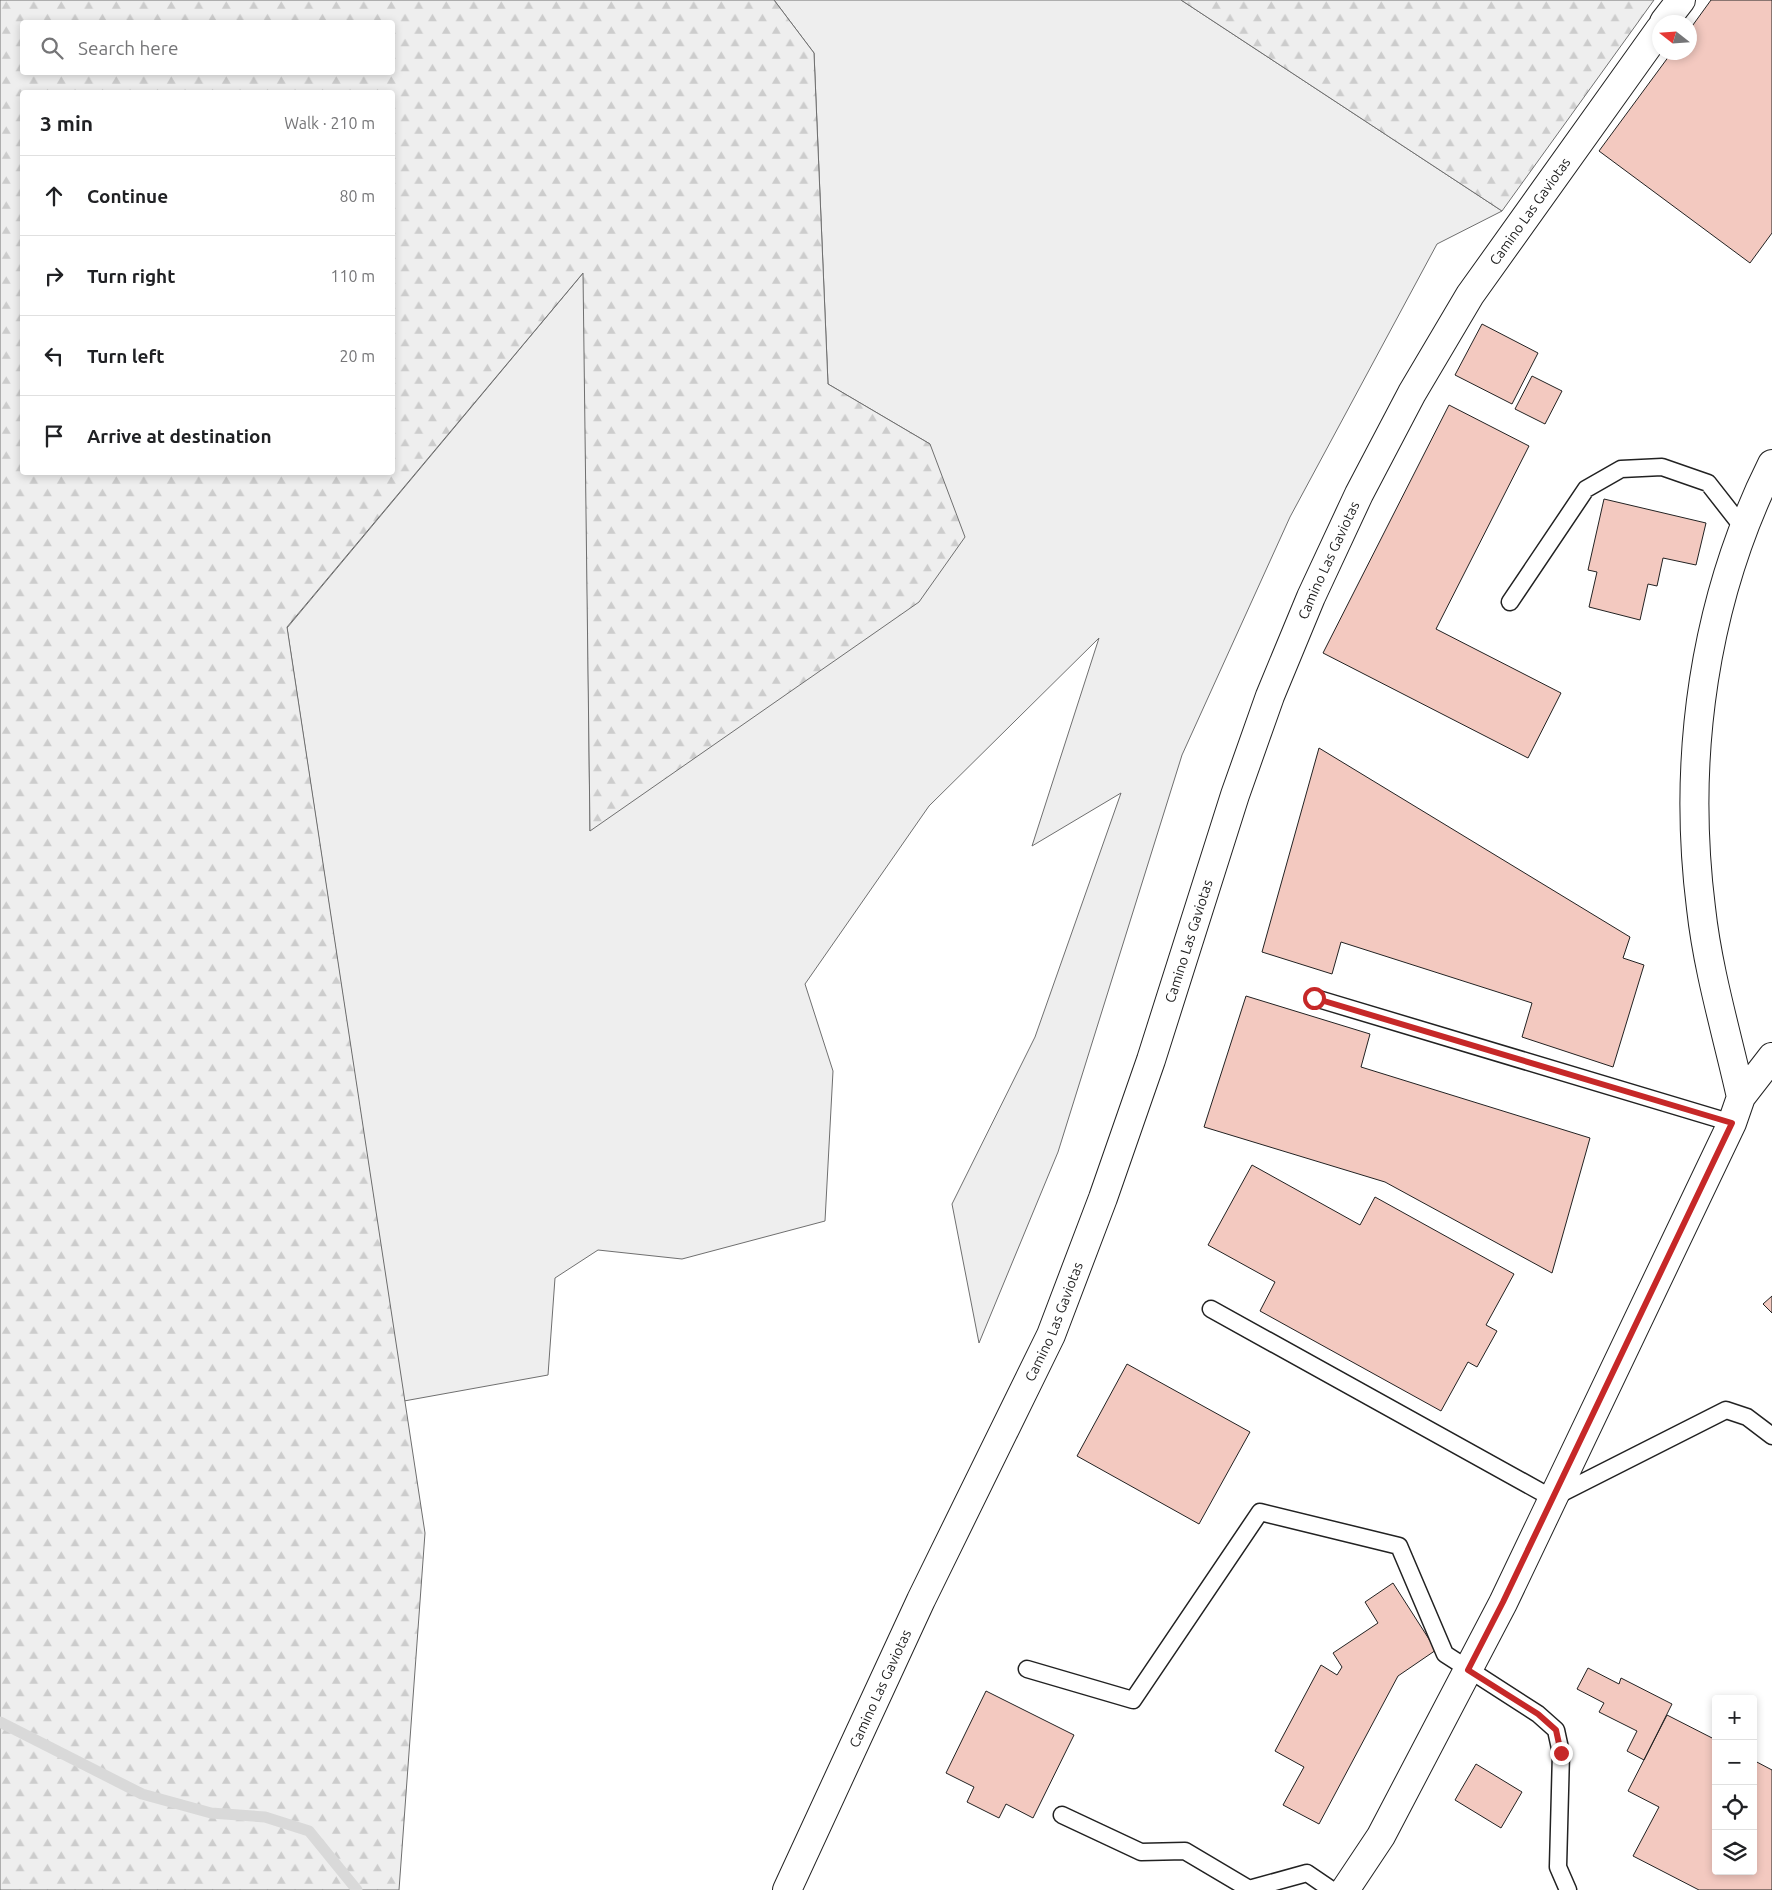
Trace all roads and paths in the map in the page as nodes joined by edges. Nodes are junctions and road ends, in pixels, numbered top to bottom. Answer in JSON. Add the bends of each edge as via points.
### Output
{"nodes":[{"id":1,"x":1681,"y":0,"type":"edge"},
{"id":2,"x":1669,"y":15,"type":"edge"},
{"id":3,"x":1652,"y":40,"type":"edge"},
{"id":4,"x":1772,"y":464,"type":"edge"},
{"id":5,"x":1744,"y":529,"type":"junction"},
{"id":6,"x":1510,"y":602,"type":"dead end"},
{"id":7,"x":1314,"y":998,"type":"dead end"},
{"id":8,"x":1771,"y":1061,"type":"edge"},
{"id":9,"x":1741,"y":1097,"type":"junction"},
{"id":10,"x":1732,"y":1123,"type":"junction"},
{"id":11,"x":1211,"y":1309,"type":"dead end"},
{"id":12,"x":1772,"y":1436,"type":"edge"},
{"id":13,"x":1552,"y":1498,"type":"junction"},
{"id":14,"x":1027,"y":1669,"type":"dead end"},
{"id":15,"x":1468,"y":1670,"type":"junction"},
{"id":16,"x":1062,"y":1815,"type":"dead end"},
{"id":17,"x":787,"y":1890,"type":"edge"},
{"id":18,"x":1332,"y":1890,"type":"edge"},
{"id":19,"x":1345,"y":1890,"type":"edge"},
{"id":20,"x":1568,"y":1890,"type":"edge"}],
"edges":[{"from":1,"to":2,"type":"street"},
{"from":3,"to":17,"type":"street","name":"Camino Las Gaviotas","via":[[1470,295],[1412,393],[1343,529],[1270,696],[1147,1069],[1051,1335],[921,1600]]},
{"from":4,"to":5,"type":"street"},
{"from":5,"to":6,"type":"lane","via":[[1708,483],[1662,467],[1621,469],[1586,489]]},
{"from":5,"to":9,"type":"street","via":[[1723,590],[1708,653],[1698,717],[1694,781],[1694,846],[1701,910]]},
{"from":7,"to":10,"type":"lane"},
{"from":8,"to":9,"type":"street"},
{"from":9,"to":10,"type":"street"},
{"from":10,"to":13,"type":"street"},
{"from":11,"to":13,"type":"lane"},
{"from":12,"to":13,"type":"lane","via":[[1747,1417],[1726,1410]]},
{"from":13,"to":15,"type":"street"},
{"from":14,"to":15,"type":"lane","via":[[1133,1700],[1260,1512],[1398,1546],[1446,1654]]},
{"from":15,"to":19,"type":"street","via":[[1381,1836]]},
{"from":15,"to":20,"type":"lane","via":[[1538,1714],[1556,1730],[1561,1753],[1558,1867]]},
{"from":16,"to":18,"type":"lane","via":[[1141,1852],[1185,1850],[1249,1888],[1307,1873]]}]}
